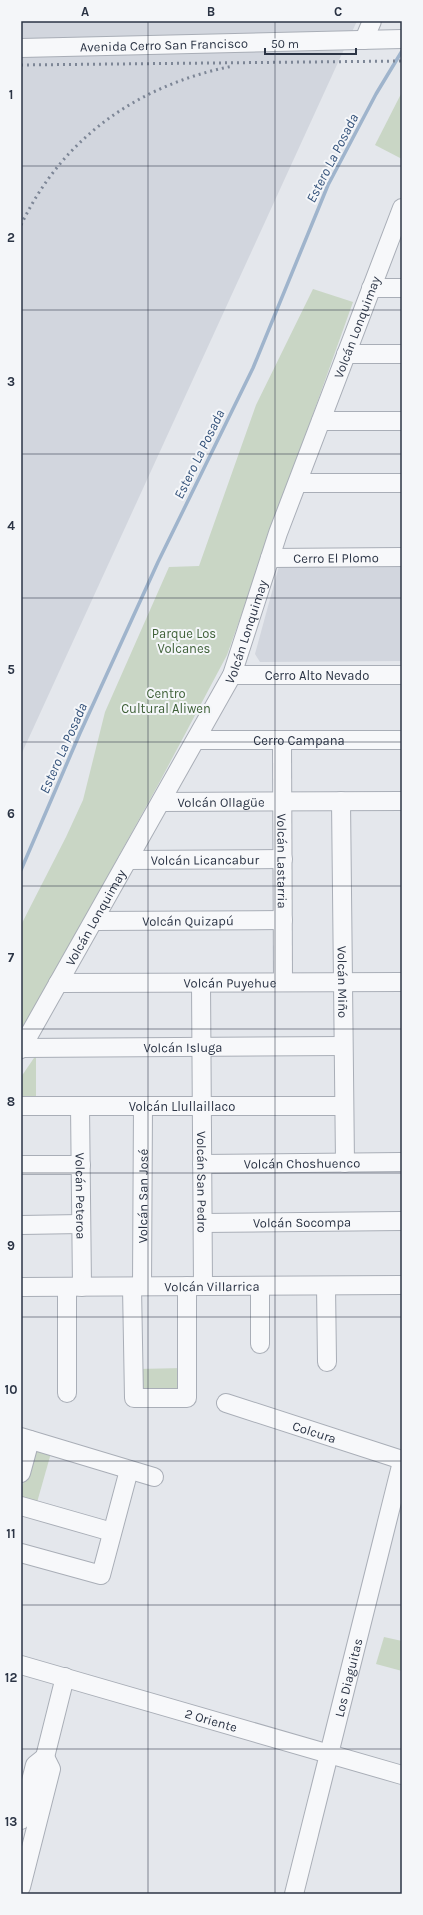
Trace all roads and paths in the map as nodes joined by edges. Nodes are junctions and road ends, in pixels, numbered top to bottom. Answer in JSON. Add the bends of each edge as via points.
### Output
{"nodes":[{"id":1,"x":372,"y":21,"type":"edge"},
{"id":2,"x":398,"y":39,"type":"edge"},
{"id":3,"x":364,"y":40,"type":"junction"},
{"id":4,"x":21,"y":48,"type":"edge"},
{"id":5,"x":401,"y":211,"type":"edge"},
{"id":6,"x":371,"y":288,"type":"junction"},
{"id":7,"x":402,"y":288,"type":"edge"},
{"id":8,"x":346,"y":354,"type":"junction"},
{"id":9,"x":402,"y":354,"type":"edge"},
{"id":10,"x":321,"y":421,"type":"junction"},
{"id":11,"x":402,"y":421,"type":"edge"},
{"id":12,"x":298,"y":483,"type":"junction"},
{"id":13,"x":402,"y":483,"type":"edge"},
{"id":14,"x":402,"y":557,"type":"edge"},
{"id":15,"x":270,"y":558,"type":"junction"},
{"id":16,"x":232,"y":675,"type":"junction"},
{"id":17,"x":402,"y":675,"type":"edge"},
{"id":18,"x":196,"y":740,"type":"junction"},
{"id":19,"x":282,"y":740,"type":"junction"},
{"id":20,"x":402,"y":740,"type":"edge"},
{"id":21,"x":282,"y":801,"type":"junction"},
{"id":22,"x":341,"y":801,"type":"junction"},
{"id":23,"x":402,"y":801,"type":"edge"},
{"id":24,"x":161,"y":802,"type":"junction"},
{"id":25,"x":283,"y":859,"type":"junction"},
{"id":26,"x":128,"y":860,"type":"junction"},
{"id":27,"x":283,"y":920,"type":"junction"},
{"id":28,"x":94,"y":921,"type":"junction"},
{"id":29,"x":283,"y":982,"type":"junction"},
{"id":30,"x":343,"y":982,"type":"junction"},
{"id":31,"x":402,"y":982,"type":"edge"},
{"id":32,"x":58,"y":983,"type":"junction"},
{"id":33,"x":201,"y":983,"type":"junction"},
{"id":34,"x":343,"y":1046,"type":"junction"},
{"id":35,"x":202,"y":1047,"type":"junction"},
{"id":36,"x":21,"y":1048,"type":"edge"},
{"id":37,"x":21,"y":1106,"type":"edge"},
{"id":38,"x":80,"y":1106,"type":"junction"},
{"id":39,"x":142,"y":1106,"type":"junction"},
{"id":40,"x":202,"y":1106,"type":"junction"},
{"id":41,"x":344,"y":1106,"type":"junction"},
{"id":42,"x":402,"y":1162,"type":"edge"},
{"id":43,"x":344,"y":1163,"type":"junction"},
{"id":44,"x":202,"y":1164,"type":"junction"},
{"id":45,"x":21,"y":1165,"type":"edge"},
{"id":46,"x":81,"y":1166,"type":"junction"},
{"id":47,"x":402,"y":1221,"type":"edge"},
{"id":48,"x":203,"y":1223,"type":"junction"},
{"id":49,"x":21,"y":1224,"type":"edge"},
{"id":50,"x":82,"y":1224,"type":"junction"},
{"id":51,"x":402,"y":1285,"type":"edge"},
{"id":52,"x":195,"y":1286,"type":"junction"},
{"id":53,"x":260,"y":1286,"type":"junction"},
{"id":54,"x":326,"y":1286,"type":"junction"},
{"id":55,"x":21,"y":1287,"type":"edge"},
{"id":56,"x":74,"y":1287,"type":"junction"},
{"id":57,"x":137,"y":1287,"type":"junction"},
{"id":58,"x":260,"y":1344,"type":"dead end"},
{"id":59,"x":327,"y":1362,"type":"dead end"},
{"id":60,"x":67,"y":1393,"type":"dead end"},
{"id":61,"x":134,"y":1398,"type":"joint"},
{"id":62,"x":226,"y":1403,"type":"dead end"},
{"id":63,"x":26,"y":1438,"type":"edge"},
{"id":64,"x":402,"y":1461,"type":"edge"},
{"id":65,"x":128,"y":1470,"type":"junction"},
{"id":66,"x":21,"y":1473,"type":"edge"},
{"id":67,"x":154,"y":1478,"type":"dead end"},
{"id":68,"x":21,"y":1506,"type":"edge"},
{"id":69,"x":112,"y":1532,"type":"junction"},
{"id":70,"x":21,"y":1553,"type":"edge"},
{"id":71,"x":21,"y":1665,"type":"edge"},
{"id":72,"x":65,"y":1677,"type":"junction"},
{"id":73,"x":330,"y":1755,"type":"junction"},
{"id":74,"x":45,"y":1757,"type":"junction"},
{"id":75,"x":402,"y":1775,"type":"edge"},
{"id":76,"x":21,"y":1820,"type":"edge"},
{"id":77,"x":21,"y":1887,"type":"edge"},
{"id":78,"x":294,"y":1894,"type":"edge"}],
"edges":[{"from":1,"to":3,"type":"street"},
{"from":2,"to":3,"type":"street","name":"Avenida Cerro San Francisco"},
{"from":3,"to":4,"type":"street","name":"Avenida Cerro San Francisco"},
{"from":5,"to":6,"type":"street","name":"Volcán Lonquimay"},
{"from":6,"to":7,"type":"street"},
{"from":6,"to":8,"type":"street","name":"Volcán Lonquimay"},
{"from":8,"to":9,"type":"street"},
{"from":8,"to":10,"type":"street","name":"Volcán Lonquimay"},
{"from":10,"to":11,"type":"street"},
{"from":10,"to":12,"type":"street","name":"Volcán Lonquimay"},
{"from":12,"to":13,"type":"street"},
{"from":12,"to":15,"type":"street","name":"Volcán Lonquimay"},
{"from":14,"to":15,"type":"street","name":"Cerro El Plomo"},
{"from":15,"to":16,"type":"street","name":"Volcán Lonquimay"},
{"from":16,"to":17,"type":"street","name":"Cerro Alto Nevado"},
{"from":16,"to":18,"type":"street","name":"Volcán Lonquimay"},
{"from":18,"to":19,"type":"street","name":"Cerro Campana"},
{"from":18,"to":24,"type":"street","name":"Volcán Lonquimay"},
{"from":19,"to":20,"type":"street","name":"Cerro Campana"},
{"from":19,"to":21,"type":"street","name":"Volcán Lastarria"},
{"from":21,"to":22,"type":"street","name":"Volcán Ollagüe"},
{"from":21,"to":24,"type":"street","name":"Volcán Ollagüe"},
{"from":21,"to":25,"type":"street","name":"Volcán Lastarria"},
{"from":22,"to":23,"type":"street","name":"Volcán Ollagüe"},
{"from":22,"to":30,"type":"street","name":"Volcán Miño"},
{"from":24,"to":26,"type":"street","name":"Volcán Lonquimay"},
{"from":25,"to":26,"type":"street","name":"Volcán Licancabur"},
{"from":25,"to":27,"type":"street","name":"Volcán Lastarria"},
{"from":26,"to":28,"type":"street","name":"Volcán Lonquimay"},
{"from":27,"to":28,"type":"street","name":"Volcán Quizapú"},
{"from":27,"to":29,"type":"street","name":"Volcán Lastarria"},
{"from":28,"to":32,"type":"street","name":"Volcán Lonquimay"},
{"from":29,"to":30,"type":"street","name":"Volcán Puyehue"},
{"from":29,"to":33,"type":"street","name":"Volcán Puyehue"},
{"from":30,"to":31,"type":"street","name":"Volcán Puyehue"},
{"from":30,"to":34,"type":"street","name":"Volcán Miño"},
{"from":32,"to":33,"type":"street","name":"Volcán Puyehue"},
{"from":32,"to":36,"type":"street","name":"Volcán Lonquimay"},
{"from":33,"to":35,"type":"street","name":"Volcán San Pedro"},
{"from":34,"to":35,"type":"street","name":"Volcán Isluga"},
{"from":34,"to":41,"type":"street","name":"Volcán Miño"},
{"from":35,"to":36,"type":"street","name":"Volcán Isluga"},
{"from":35,"to":40,"type":"street","name":"Volcán San Pedro"},
{"from":37,"to":38,"type":"street","name":"Volcán Llullaillaco"},
{"from":38,"to":39,"type":"street","name":"Volcán Llullaillaco"},
{"from":38,"to":46,"type":"street","name":"Volcán Peteroa"},
{"from":39,"to":40,"type":"street","name":"Volcán Llullaillaco"},
{"from":39,"to":57,"type":"street","name":"Volcán San José"},
{"from":40,"to":41,"type":"street","name":"Volcán Llullaillaco"},
{"from":40,"to":44,"type":"street","name":"Volcán San Pedro"},
{"from":41,"to":43,"type":"street","name":"Volcán Miño"},
{"from":42,"to":43,"type":"street","name":"Volcán Choshuenco"},
{"from":43,"to":44,"type":"street","name":"Volcán Choshuenco"},
{"from":44,"to":48,"type":"street","name":"Volcán San Pedro"},
{"from":45,"to":46,"type":"street"},
{"from":46,"to":50,"type":"street","name":"Volcán Peteroa"},
{"from":47,"to":48,"type":"street","name":"Volcán Socompa"},
{"from":48,"to":52,"type":"street","name":"Volcán San Pedro"},
{"from":49,"to":50,"type":"street"},
{"from":50,"to":56,"type":"street","name":"Volcán Peteroa"},
{"from":51,"to":54,"type":"street","name":"Volcán Villarrica"},
{"from":52,"to":53,"type":"street","name":"Volcán Villarrica"},
{"from":52,"to":57,"type":"street","name":"Volcán Villarrica"},
{"from":52,"to":61,"type":"street","name":"Volcán San Pedro","via":[[187,1398]]},
{"from":53,"to":54,"type":"street","name":"Volcán Villarrica"},
{"from":53,"to":58,"type":"street"},
{"from":54,"to":59,"type":"street"},
{"from":55,"to":56,"type":"street","name":"Volcán Villarrica"},
{"from":56,"to":57,"type":"street","name":"Volcán Villarrica"},
{"from":56,"to":60,"type":"street","name":"Volcán Peteroa"},
{"from":57,"to":61,"type":"street","name":"Volcán San José"},
{"from":62,"to":64,"type":"street","name":"Colcura"},
{"from":63,"to":65,"type":"street"},
{"from":63,"to":66,"type":"street"},
{"from":64,"to":73,"type":"street","name":"Los Diaguitas"},
{"from":65,"to":67,"type":"street"},
{"from":65,"to":69,"type":"street"},
{"from":68,"to":69,"type":"street"},
{"from":69,"to":70,"type":"street","via":[[101,1575]]},
{"from":71,"to":72,"type":"street","name":"2 Oriente"},
{"from":72,"to":73,"type":"street","name":"2 Oriente"},
{"from":72,"to":74,"type":"street"},
{"from":73,"to":75,"type":"street","name":"2 Oriente"},
{"from":73,"to":78,"type":"street","name":"Los Diaguitas"},
{"from":74,"to":76,"type":"street","via":[[35,1765]]},
{"from":74,"to":77,"type":"street","via":[[51,1769]]}]}
